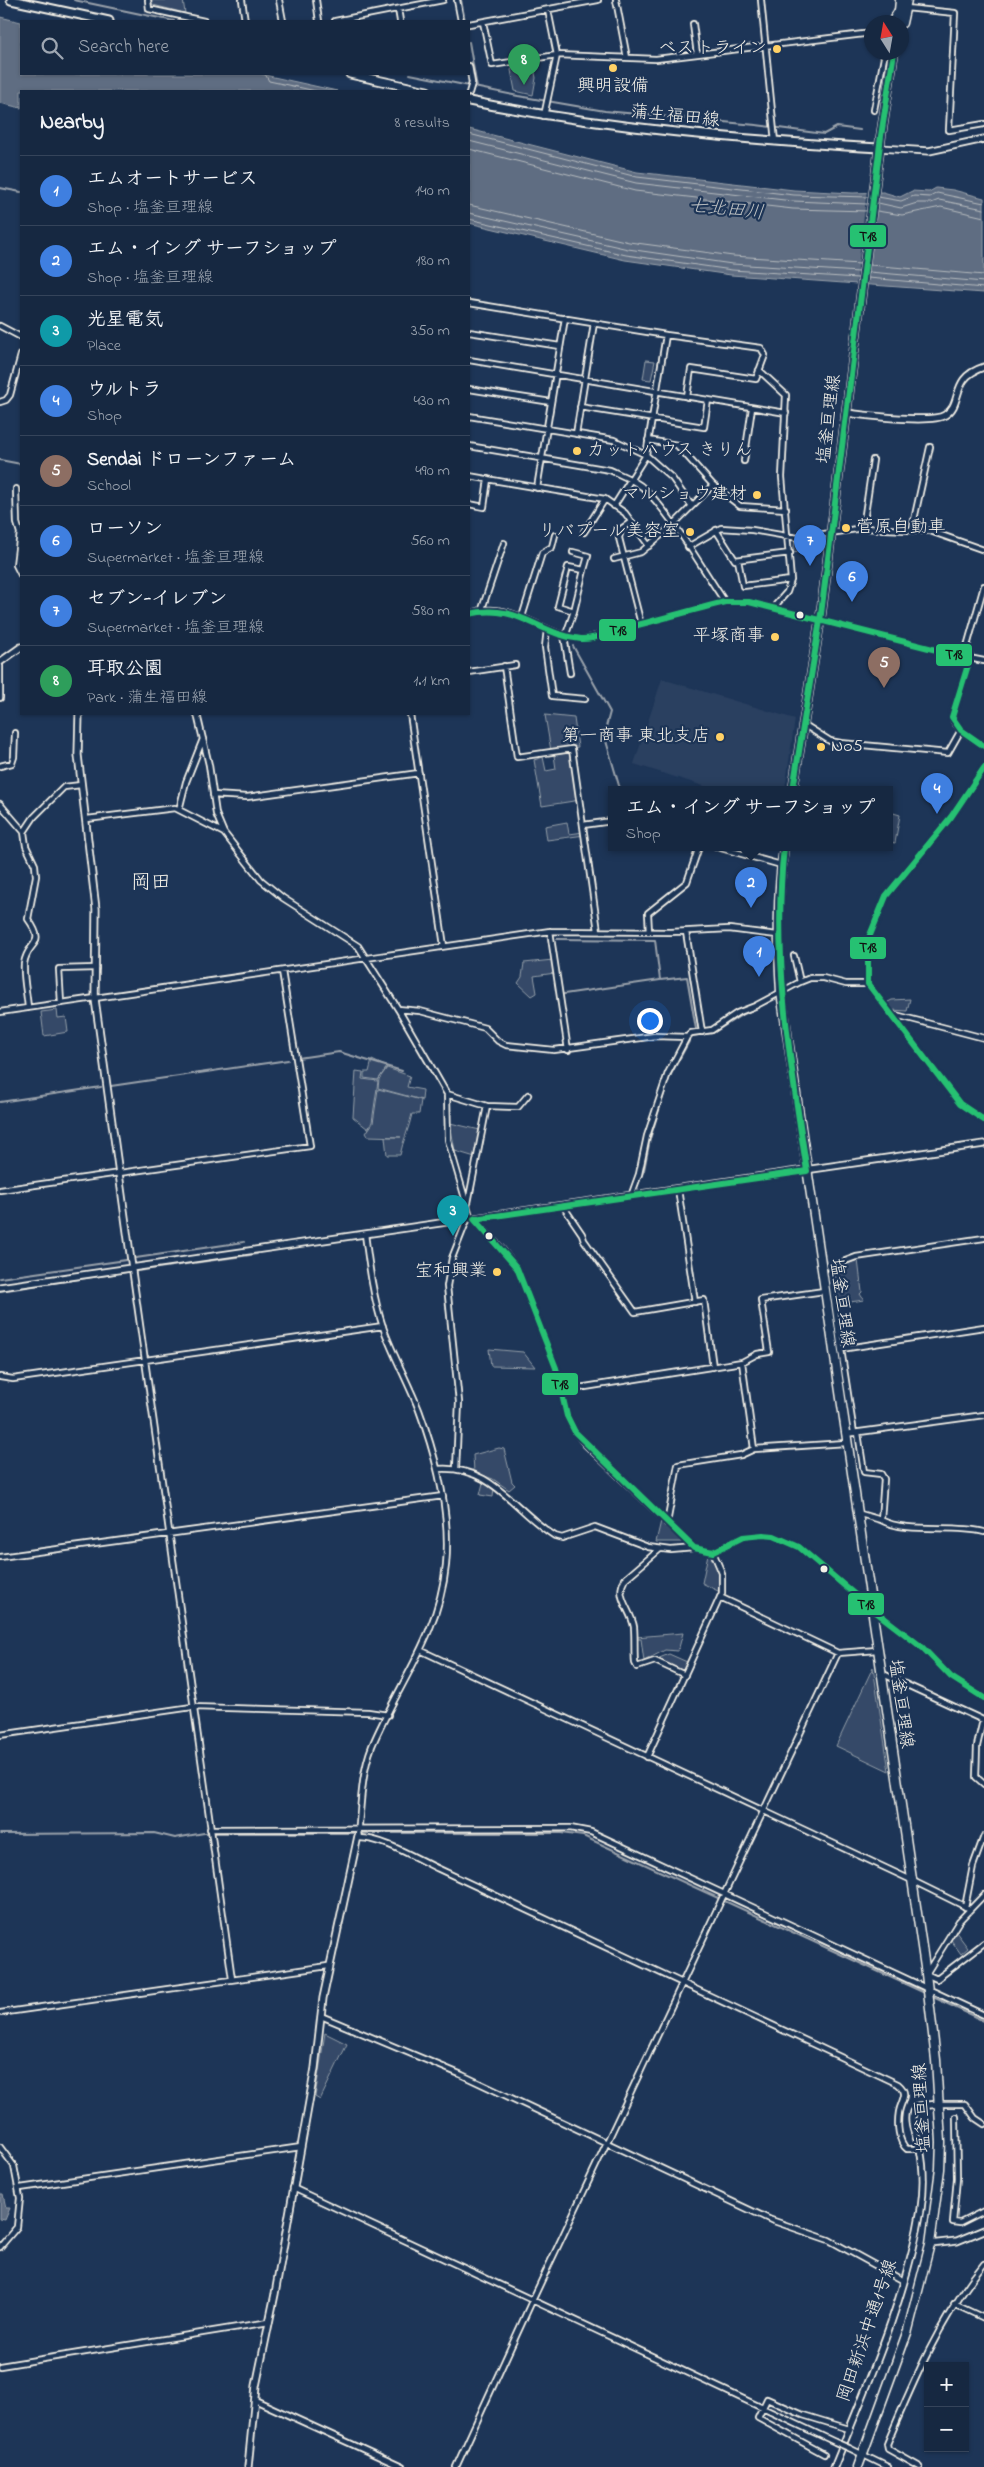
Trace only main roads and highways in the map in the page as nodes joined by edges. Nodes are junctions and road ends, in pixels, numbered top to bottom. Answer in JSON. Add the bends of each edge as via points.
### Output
{"nodes":[{"id":1,"x":10,"y":0,"type":"edge"},
{"id":2,"x":904,"y":3,"type":"edge"},
{"id":3,"x":900,"y":15,"type":"edge"},
{"id":4,"x":104,"y":20,"type":"edge"},
{"id":5,"x":893,"y":60,"type":"edge"},
{"id":6,"x":355,"y":75,"type":"edge"},
{"id":7,"x":422,"y":90,"type":"edge"},
{"id":8,"x":470,"y":101,"type":"edge"},
{"id":9,"x":879,"y":152,"type":"junction"},
{"id":10,"x":793,"y":786,"type":"edge"},
{"id":11,"x":783,"y":851,"type":"edge"},
{"id":12,"x":858,"y":2467,"type":"edge"}],
"edges":[{"from":1,"to":4,"type":"main road"},
{"from":2,"to":3,"type":"main road"},
{"from":5,"to":9,"type":"main road","name":"塩釜亘理線"},
{"from":6,"to":7,"type":"main road"},
{"from":8,"to":9,"type":"main road","name":"蒲生福田線","via":[[544,116],[622,126]]},
{"from":9,"to":10,"type":"main road","name":"塩釜亘理線","via":[[820,619]]},
{"from":11,"to":12,"type":"main road","name":"塩釜亘理線","via":[[777,935],[781,992],[926,1974],[940,2104],[940,2169],[930,2244],[908,2330]]}]}
